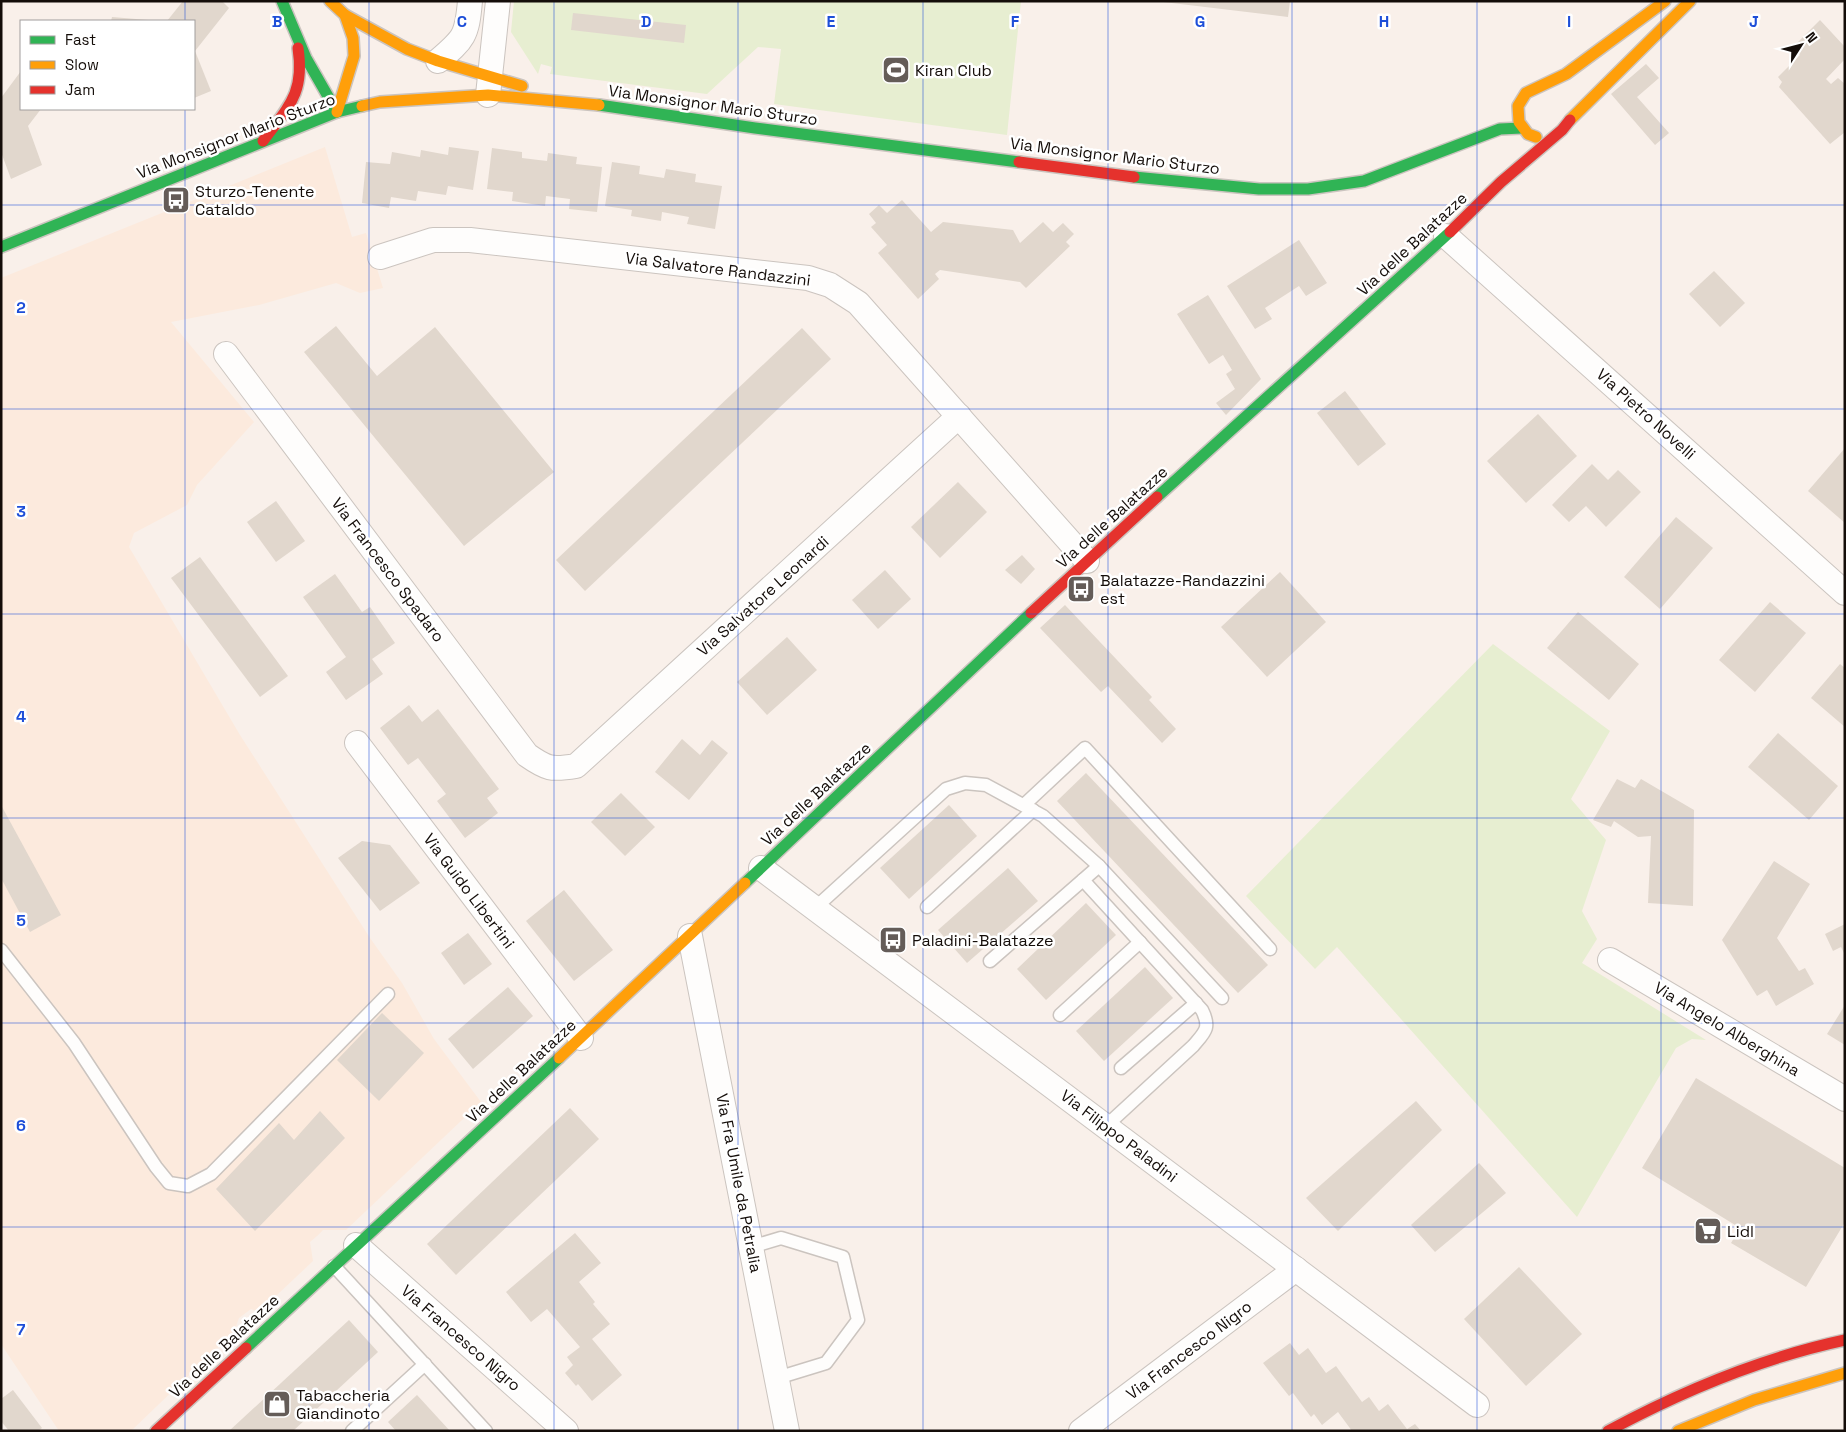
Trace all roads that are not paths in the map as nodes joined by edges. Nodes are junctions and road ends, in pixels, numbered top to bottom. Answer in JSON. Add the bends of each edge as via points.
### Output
{"nodes":[{"id":1,"x":282,"y":1,"type":"edge"},
{"id":2,"x":330,"y":1,"type":"edge"},
{"id":3,"x":470,"y":1,"type":"edge"},
{"id":4,"x":498,"y":1,"type":"edge"},
{"id":5,"x":1665,"y":1,"type":"edge"},
{"id":6,"x":1690,"y":1,"type":"edge"},
{"id":7,"x":345,"y":15,"type":"junction"},
{"id":8,"x":298,"y":41,"type":"junction"},
{"id":9,"x":438,"y":61,"type":"junction"},
{"id":10,"x":489,"y":86,"type":"junction"},
{"id":11,"x":1539,"y":87,"type":"junction"},
{"id":12,"x":1555,"y":90,"type":"dead end"},
{"id":13,"x":1521,"y":99,"type":"junction"},
{"id":14,"x":581,"y":102,"type":"junction"},
{"id":15,"x":1568,"y":109,"type":"dead end"},
{"id":16,"x":1504,"y":110,"type":"dead end"},
{"id":17,"x":337,"y":112,"type":"junction"},
{"id":18,"x":1488,"y":120,"type":"dead end"},
{"id":19,"x":1566,"y":124,"type":"junction"},
{"id":20,"x":1525,"y":131,"type":"junction"},
{"id":21,"x":1557,"y":134,"type":"junction"},
{"id":22,"x":263,"y":141,"type":"junction"},
{"id":23,"x":1440,"y":152,"type":"junction"},
{"id":24,"x":1501,"y":182,"type":"junction"},
{"id":25,"x":1446,"y":236,"type":"junction"},
{"id":26,"x":1,"y":247,"type":"edge"},
{"id":27,"x":380,"y":257,"type":"dead end"},
{"id":28,"x":226,"y":354,"type":"dead end"},
{"id":29,"x":959,"y":416,"type":"junction"},
{"id":30,"x":1087,"y":561,"type":"junction"},
{"id":31,"x":1845,"y":593,"type":"edge"},
{"id":32,"x":357,"y":743,"type":"dead end"},
{"id":33,"x":562,"y":768,"type":"joint"},
{"id":34,"x":1028,"y":807,"type":"junction"},
{"id":35,"x":1100,"y":866,"type":"junction"},
{"id":36,"x":761,"y":868,"type":"junction"},
{"id":37,"x":1083,"y":880,"type":"junction"},
{"id":38,"x":927,"y":907,"type":"dead end"},
{"id":39,"x":815,"y":908,"type":"junction"},
{"id":40,"x":690,"y":936,"type":"junction"},
{"id":41,"x":1140,"y":942,"type":"junction"},
{"id":42,"x":1270,"y":949,"type":"dead end"},
{"id":43,"x":1,"y":950,"type":"edge"},
{"id":44,"x":1610,"y":960,"type":"dead end"},
{"id":45,"x":990,"y":962,"type":"dead end"},
{"id":46,"x":388,"y":994,"type":"dead end"},
{"id":47,"x":1222,"y":998,"type":"dead end"},
{"id":48,"x":1196,"y":1003,"type":"junction"},
{"id":49,"x":1060,"y":1015,"type":"dead end"},
{"id":50,"x":581,"y":1038,"type":"junction"},
{"id":51,"x":1121,"y":1068,"type":"dead end"},
{"id":52,"x":1845,"y":1099,"type":"edge"},
{"id":53,"x":1106,"y":1126,"type":"junction"},
{"id":54,"x":356,"y":1245,"type":"junction"},
{"id":55,"x":751,"y":1247,"type":"junction"},
{"id":56,"x":334,"y":1266,"type":"junction"},
{"id":57,"x":1296,"y":1269,"type":"junction"},
{"id":58,"x":1845,"y":1340,"type":"edge"},
{"id":59,"x":425,"y":1364,"type":"junction"},
{"id":60,"x":1845,"y":1373,"type":"edge"},
{"id":61,"x":777,"y":1378,"type":"junction"},
{"id":62,"x":1477,"y":1404,"type":"dead end"},
{"id":63,"x":354,"y":1430,"type":"edge"},
{"id":64,"x":156,"y":1431,"type":"edge"},
{"id":65,"x":486,"y":1431,"type":"edge"},
{"id":66,"x":566,"y":1431,"type":"edge"},
{"id":67,"x":788,"y":1431,"type":"edge"},
{"id":68,"x":1081,"y":1431,"type":"edge"},
{"id":69,"x":1608,"y":1431,"type":"edge"},
{"id":70,"x":1678,"y":1431,"type":"edge"}],
"edges":[{"from":1,"to":8,"type":"street"},
{"from":2,"to":7,"type":"street"},
{"from":3,"to":9,"type":"street","via":[[468,26],[459,43]]},
{"from":4,"to":10,"type":"street"},
{"from":5,"to":11,"type":"street","via":[[1566,74]]},
{"from":6,"to":19,"type":"street"},
{"from":7,"to":9,"type":"street","via":[[407,49]]},
{"from":7,"to":17,"type":"street","via":[[353,38],[354,56]]},
{"from":8,"to":17,"type":"street"},
{"from":8,"to":22,"type":"street","via":[[299,87],[290,106]]},
{"from":9,"to":10,"type":"street"},
{"from":10,"to":14,"type":"street"},
{"from":10,"to":14,"type":"street","name":"Via Monsignor Mario Sturzo"},
{"from":10,"to":17,"type":"street","name":"Via Monsignor Mario Sturzo","via":[[380,102]]},
{"from":11,"to":12,"type":"street"},
{"from":11,"to":13,"type":"street"},
{"from":13,"to":16,"type":"street"},
{"from":13,"to":20,"type":"street","via":[[1517,114],[1518,122]]},
{"from":14,"to":23,"type":"street","name":"Via Monsignor Mario Sturzo","via":[[1153,179],[1259,189],[1308,189],[1364,181]]},
{"from":15,"to":19,"type":"street"},
{"from":17,"to":22,"type":"street","name":"Via Monsignor Mario Sturzo"},
{"from":18,"to":23,"type":"street"},
{"from":19,"to":21,"type":"street"},
{"from":20,"to":21,"type":"street","via":[[1542,138]]},
{"from":20,"to":23,"type":"street","via":[[1500,129]]},
{"from":20,"to":24,"type":"street","via":[[1521,149]]},
{"from":21,"to":24,"type":"street"},
{"from":22,"to":26,"type":"street","name":"Via Monsignor Mario Sturzo"},
{"from":24,"to":25,"type":"street","name":"Via delle Balatazze"},
{"from":25,"to":30,"type":"street","name":"Via delle Balatazze"},
{"from":25,"to":31,"type":"street","name":"Via Pietro Novelli"},
{"from":27,"to":29,"type":"street","name":"Via Salvatore Randazzini","via":[[433,240],[470,240],[808,278],[830,285],[858,302]]},
{"from":28,"to":33,"type":"street","name":"Via Francesco Spadaro","via":[[527,755],[546,768]]},
{"from":29,"to":30,"type":"street","name":"Via Salvatore Randazzini"},
{"from":29,"to":33,"type":"street","name":"Via Salvatore Leonardi","via":[[576,766]]},
{"from":30,"to":36,"type":"street","name":"Via delle Balatazze"},
{"from":32,"to":50,"type":"street","name":"Via Guido Libertini"},
{"from":34,"to":35,"type":"lane","via":[[1043,816]]},
{"from":34,"to":38,"type":"lane"},
{"from":34,"to":39,"type":"lane","via":[[986,785],[965,783],[946,789]]},
{"from":34,"to":42,"type":"lane","via":[[1084,748]]},
{"from":35,"to":37,"type":"lane"},
{"from":35,"to":47,"type":"lane"},
{"from":36,"to":39,"type":"street","name":"Via Filippo Paladini"},
{"from":36,"to":40,"type":"street","name":"Via delle Balatazze"},
{"from":37,"to":41,"type":"lane"},
{"from":37,"to":45,"type":"lane"},
{"from":39,"to":53,"type":"street","name":"Via Filippo Paladini"},
{"from":40,"to":50,"type":"street","name":"Via delle Balatazze"},
{"from":40,"to":55,"type":"street","name":"Via Fra Umile da Petralia"},
{"from":41,"to":48,"type":"lane"},
{"from":41,"to":49,"type":"lane"},
{"from":43,"to":46,"type":"lane","via":[[74,1043],[161,1173],[169,1183],[188,1186],[211,1174]]},
{"from":44,"to":52,"type":"street","name":"Via Angelo Alberghina"},
{"from":48,"to":51,"type":"lane"},
{"from":48,"to":53,"type":"lane","via":[[1207,1020],[1205,1032],[1194,1046]]},
{"from":50,"to":54,"type":"street","name":"Via delle Balatazze"},
{"from":53,"to":57,"type":"street","name":"Via Filippo Paladini"},
{"from":54,"to":56,"type":"street","name":"Via delle Balatazze"},
{"from":54,"to":66,"type":"street","name":"Via Francesco Nigro"},
{"from":55,"to":61,"type":"street","name":"Via Fra Umile da Petralia"},
{"from":55,"to":61,"type":"lane","via":[[782,1238],[843,1257],[858,1320],[826,1364]]},
{"from":56,"to":59,"type":"lane"},
{"from":56,"to":64,"type":"street","name":"Via delle Balatazze"},
{"from":57,"to":62,"type":"street","name":"Via Filippo Paladini"},
{"from":57,"to":68,"type":"street","name":"Via Francesco Nigro"},
{"from":58,"to":69,"type":"street","via":[[1746,1366],[1655,1405]]},
{"from":59,"to":63,"type":"lane"},
{"from":59,"to":65,"type":"lane"},
{"from":60,"to":70,"type":"street","via":[[1754,1400]]},
{"from":61,"to":67,"type":"street","name":"Via Fra Umile da Petralia"}]}
